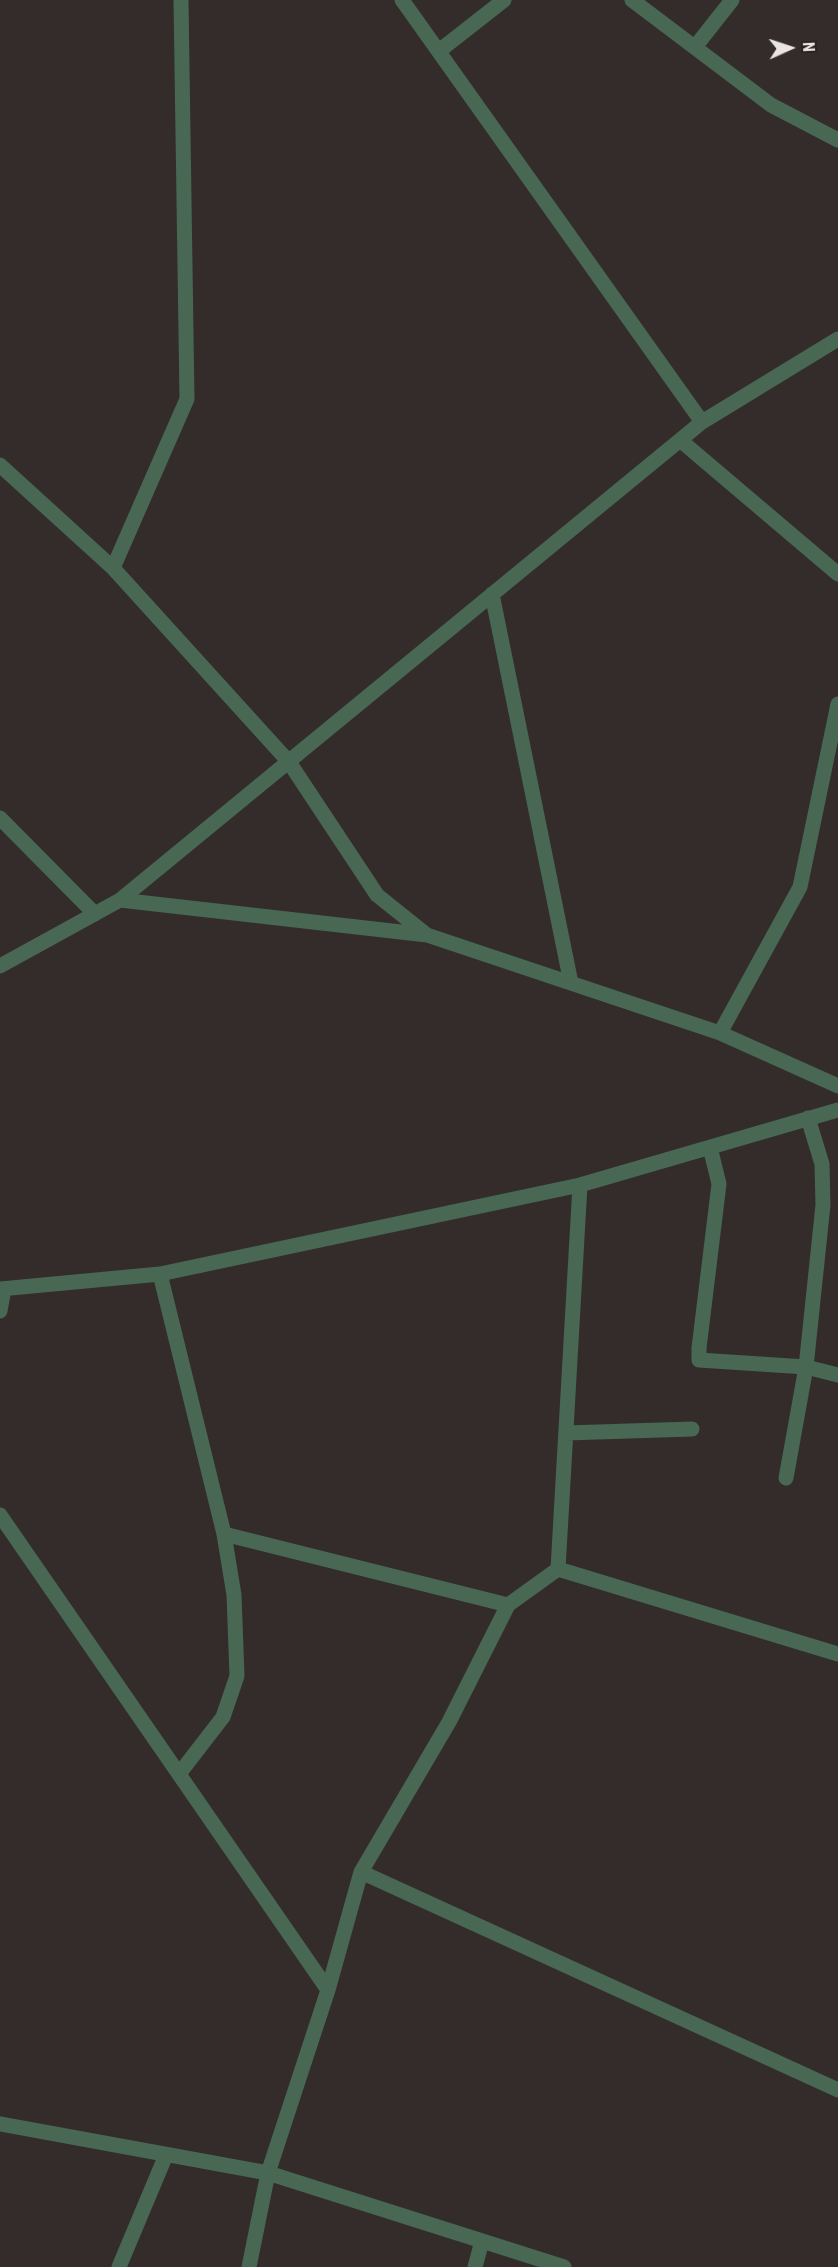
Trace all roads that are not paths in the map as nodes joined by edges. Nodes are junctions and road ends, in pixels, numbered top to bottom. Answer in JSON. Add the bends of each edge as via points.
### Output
{"nodes":[{"id":1,"x":181,"y":0,"type":"edge"},
{"id":2,"x":402,"y":0,"type":"edge"},
{"id":3,"x":504,"y":0,"type":"edge"},
{"id":4,"x":632,"y":0,"type":"edge"},
{"id":5,"x":732,"y":0,"type":"edge"},
{"id":6,"x":695,"y":47,"type":"junction"},
{"id":7,"x":439,"y":51,"type":"junction"},
{"id":8,"x":838,"y":140,"type":"edge"},
{"id":9,"x":838,"y":339,"type":"edge"},
{"id":10,"x":702,"y":422,"type":"junction"},
{"id":11,"x":680,"y":440,"type":"junction"},
{"id":12,"x":0,"y":465,"type":"edge"},
{"id":13,"x":113,"y":568,"type":"junction"},
{"id":14,"x":838,"y":574,"type":"edge"},
{"id":15,"x":492,"y":594,"type":"junction"},
{"id":16,"x":838,"y":704,"type":"edge"},
{"id":17,"x":288,"y":762,"type":"junction"},
{"id":18,"x":0,"y":818,"type":"edge"},
{"id":19,"x":120,"y":900,"type":"junction"},
{"id":20,"x":95,"y":914,"type":"junction"},
{"id":21,"x":427,"y":935,"type":"junction"},
{"id":22,"x":0,"y":966,"type":"edge"},
{"id":23,"x":571,"y":983,"type":"junction"},
{"id":24,"x":720,"y":1033,"type":"junction"},
{"id":25,"x":838,"y":1086,"type":"edge"},
{"id":26,"x":838,"y":1110,"type":"edge"},
{"id":27,"x":808,"y":1118,"type":"junction"},
{"id":28,"x":710,"y":1147,"type":"junction"},
{"id":29,"x":580,"y":1185,"type":"junction"},
{"id":30,"x":160,"y":1274,"type":"junction"},
{"id":31,"x":2,"y":1289,"type":"edge"},
{"id":32,"x":0,"y":1311,"type":"edge"},
{"id":33,"x":806,"y":1367,"type":"junction"},
{"id":34,"x":838,"y":1375,"type":"edge"},
{"id":35,"x":692,"y":1429,"type":"dead end"},
{"id":36,"x":566,"y":1433,"type":"junction"},
{"id":37,"x":786,"y":1478,"type":"dead end"},
{"id":38,"x":0,"y":1515,"type":"edge"},
{"id":39,"x":224,"y":1534,"type":"junction"},
{"id":40,"x":558,"y":1569,"type":"junction"},
{"id":41,"x":508,"y":1605,"type":"junction"},
{"id":42,"x":838,"y":1654,"type":"edge"},
{"id":43,"x":178,"y":1774,"type":"junction"},
{"id":44,"x":361,"y":1872,"type":"junction"},
{"id":45,"x":328,"y":1990,"type":"junction"},
{"id":46,"x":838,"y":2090,"type":"edge"},
{"id":47,"x":0,"y":2124,"type":"edge"},
{"id":48,"x":166,"y":2155,"type":"junction"},
{"id":49,"x":268,"y":2173,"type":"junction"},
{"id":50,"x":482,"y":2241,"type":"junction"},
{"id":51,"x":119,"y":2267,"type":"edge"},
{"id":52,"x":249,"y":2267,"type":"edge"},
{"id":53,"x":475,"y":2267,"type":"edge"},
{"id":54,"x":564,"y":2267,"type":"edge"}],
"edges":[{"from":1,"to":13,"type":"street","via":[[188,399]]},
{"from":2,"to":7,"type":"street"},
{"from":3,"to":7,"type":"street"},
{"from":4,"to":6,"type":"street"},
{"from":5,"to":6,"type":"street"},
{"from":6,"to":8,"type":"street","via":[[771,105]]},
{"from":7,"to":10,"type":"street"},
{"from":9,"to":10,"type":"street"},
{"from":10,"to":11,"type":"street"},
{"from":11,"to":14,"type":"street"},
{"from":11,"to":15,"type":"street"},
{"from":12,"to":13,"type":"street"},
{"from":13,"to":17,"type":"street"},
{"from":15,"to":17,"type":"street"},
{"from":15,"to":23,"type":"street"},
{"from":16,"to":24,"type":"street","via":[[800,887]]},
{"from":17,"to":19,"type":"street"},
{"from":17,"to":21,"type":"street","via":[[377,895]]},
{"from":18,"to":20,"type":"street"},
{"from":19,"to":20,"type":"street"},
{"from":19,"to":21,"type":"street"},
{"from":20,"to":22,"type":"street"},
{"from":21,"to":23,"type":"street"},
{"from":23,"to":24,"type":"street"},
{"from":24,"to":25,"type":"street"},
{"from":26,"to":27,"type":"street"},
{"from":27,"to":28,"type":"street"},
{"from":27,"to":33,"type":"street","via":[[822,1164],[823,1205]]},
{"from":28,"to":29,"type":"street"},
{"from":28,"to":33,"type":"street","via":[[719,1184],[699,1360]]},
{"from":29,"to":30,"type":"street"},
{"from":29,"to":36,"type":"street"},
{"from":30,"to":31,"type":"street"},
{"from":30,"to":39,"type":"street"},
{"from":31,"to":32,"type":"street"},
{"from":33,"to":34,"type":"street"},
{"from":33,"to":37,"type":"street"},
{"from":35,"to":36,"type":"street"},
{"from":36,"to":40,"type":"street"},
{"from":38,"to":43,"type":"street"},
{"from":39,"to":41,"type":"street"},
{"from":39,"to":43,"type":"street","via":[[234,1594],[237,1676],[223,1718]]},
{"from":40,"to":41,"type":"street"},
{"from":40,"to":42,"type":"street"},
{"from":41,"to":44,"type":"street","via":[[449,1722]]},
{"from":43,"to":45,"type":"street"},
{"from":44,"to":45,"type":"street"},
{"from":44,"to":46,"type":"street"},
{"from":45,"to":49,"type":"street"},
{"from":47,"to":48,"type":"street"},
{"from":48,"to":49,"type":"street"},
{"from":48,"to":51,"type":"street"},
{"from":49,"to":50,"type":"street"},
{"from":49,"to":52,"type":"street"},
{"from":50,"to":53,"type":"street"},
{"from":50,"to":54,"type":"street"}]}
